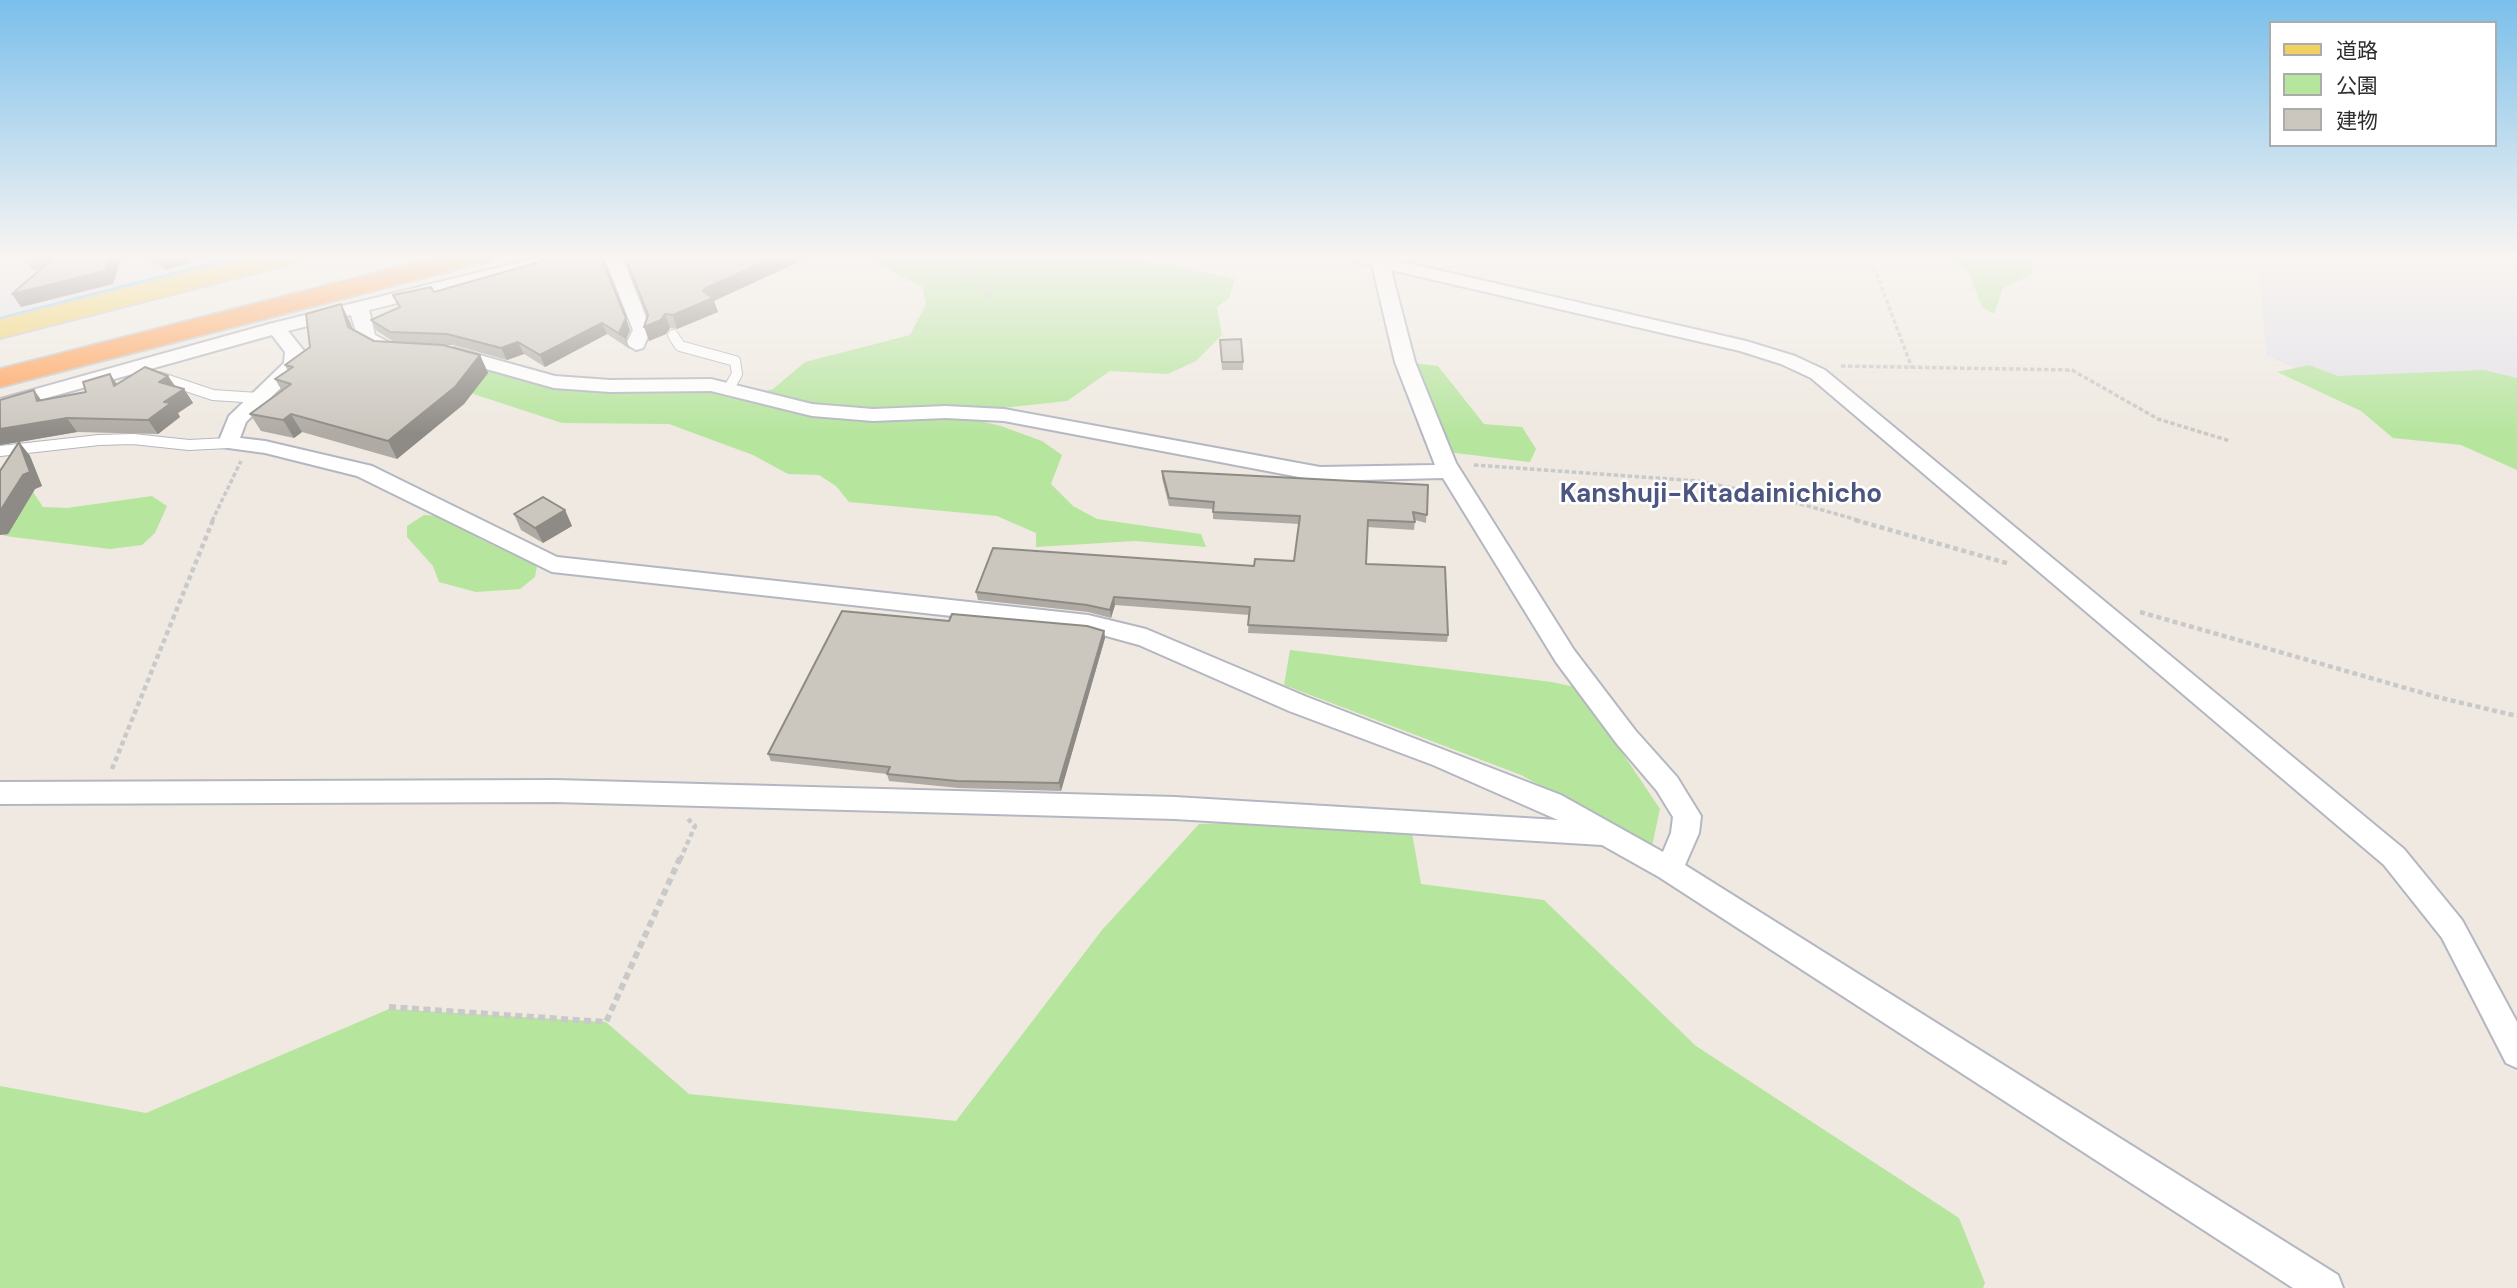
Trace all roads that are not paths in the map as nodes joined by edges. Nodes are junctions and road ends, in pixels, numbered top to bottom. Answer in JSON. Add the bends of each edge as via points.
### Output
{"nodes":[{"id":1,"x":59,"y":314,"type":"edge"},
{"id":2,"x":175,"y":314,"type":"edge"},
{"id":3,"x":248,"y":314,"type":"edge"},
{"id":4,"x":331,"y":314,"type":"edge"},
{"id":5,"x":361,"y":314,"type":"edge"},
{"id":6,"x":636,"y":314,"type":"edge"},
{"id":7,"x":1393,"y":314,"type":"edge"},
{"id":8,"x":1612,"y":314,"type":"edge"},
{"id":9,"x":276,"y":328,"type":"junction"},
{"id":10,"x":0,"y":329,"type":"edge"},
{"id":11,"x":673,"y":335,"type":"dead end"},
{"id":12,"x":636,"y":344,"type":"dead end"},
{"id":13,"x":0,"y":359,"type":"edge"},
{"id":14,"x":137,"y":367,"type":"junction"},
{"id":15,"x":0,"y":378,"type":"edge"},
{"id":16,"x":728,"y":390,"type":"junction"},
{"id":17,"x":257,"y":398,"type":"junction"},
{"id":18,"x":0,"y":405,"type":"edge"},
{"id":19,"x":239,"y":444,"type":"junction"},
{"id":20,"x":0,"y":451,"type":"edge"},
{"id":21,"x":1448,"y":467,"type":"junction"},
{"id":22,"x":0,"y":793,"type":"edge"},
{"id":23,"x":1605,"y":835,"type":"junction"},
{"id":24,"x":1669,"y":869,"type":"junction"},
{"id":25,"x":2517,"y":1053,"type":"edge"},
{"id":26,"x":2325,"y":1288,"type":"edge"}],
"edges":[{"from":1,"to":10,"type":"main road"},
{"from":2,"to":13,"type":"highway"},
{"from":3,"to":15,"type":"highway"},
{"from":4,"to":9,"type":"street"},
{"from":5,"to":16,"type":"street","via":[[366,338],[391,352],[453,354],[554,382],[610,386],[681,383]]},
{"from":6,"to":12,"type":"street","via":[[642,330]]},
{"from":7,"to":21,"type":"street","via":[[1405,362]]},
{"from":8,"to":25,"type":"street","via":[[1746,346],[1804,367],[1843,393],[2394,857],[2452,929]]},
{"from":9,"to":14,"type":"street"},
{"from":9,"to":17,"type":"street","via":[[295,352],[293,365]]},
{"from":11,"to":16,"type":"lane","via":[[680,346],[735,361],[737,374]]},
{"from":14,"to":17,"type":"lane","via":[[213,395]]},
{"from":14,"to":18,"type":"street"},
{"from":16,"to":21,"type":"street","via":[[812,410],[1004,415],[1320,474]]},
{"from":17,"to":19,"type":"street","via":[[236,420]]},
{"from":19,"to":20,"type":"lane","via":[[189,446],[133,439]]},
{"from":19,"to":23,"type":"street","via":[[364,471],[552,564],[1123,630],[1551,803]]},
{"from":21,"to":24,"type":"street","via":[[1565,656],[1687,816],[1685,833]]},
{"from":22,"to":23,"type":"street","via":[[555,791],[1175,808]]},
{"from":23,"to":24,"type":"street"},
{"from":24,"to":26,"type":"street"}]}
